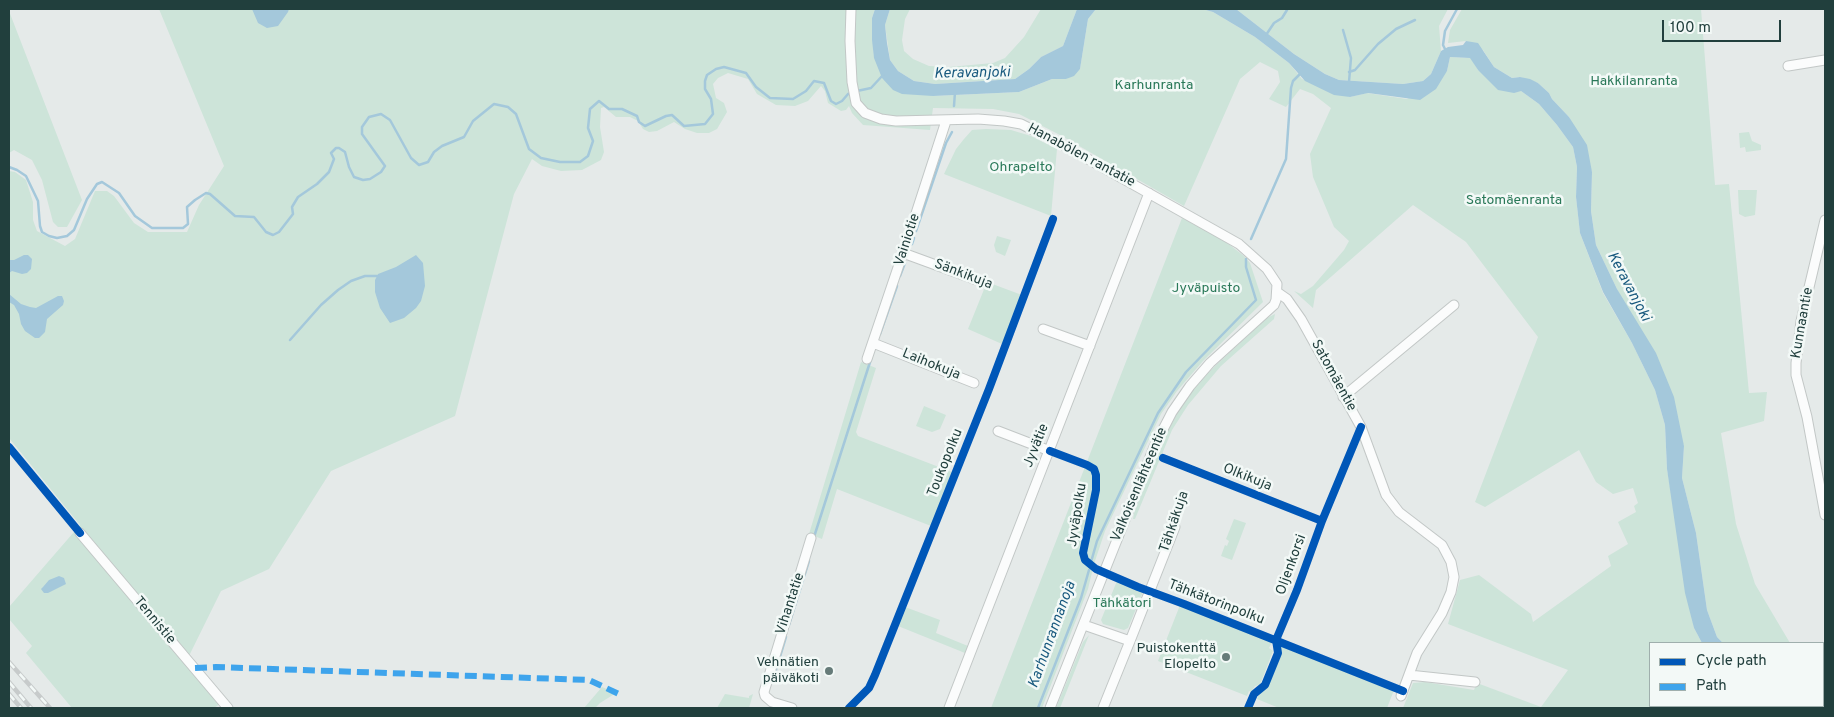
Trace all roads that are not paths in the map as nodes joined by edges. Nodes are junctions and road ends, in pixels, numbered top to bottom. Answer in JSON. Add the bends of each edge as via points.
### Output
{"nodes":[{"id":1,"x":851,"y":9,"type":"edge"},
{"id":2,"x":1825,"y":60,"type":"edge"},
{"id":3,"x":1788,"y":66,"type":"dead end"},
{"id":4,"x":946,"y":121,"type":"junction"},
{"id":5,"x":1149,"y":193,"type":"junction"},
{"id":6,"x":1825,"y":220,"type":"edge"},
{"id":7,"x":903,"y":253,"type":"junction"},
{"id":8,"x":985,"y":283,"type":"dead end"},
{"id":9,"x":1277,"y":292,"type":"junction"},
{"id":10,"x":1454,"y":305,"type":"dead end"},
{"id":11,"x":1043,"y":329,"type":"dead end"},
{"id":12,"x":873,"y":343,"type":"junction"},
{"id":13,"x":1090,"y":346,"type":"junction"},
{"id":14,"x":867,"y":359,"type":"dead end"},
{"id":15,"x":974,"y":383,"type":"dead end"},
{"id":16,"x":1344,"y":397,"type":"junction"},
{"id":17,"x":998,"y":431,"type":"dead end"},
{"id":18,"x":1050,"y":451,"type":"junction"},
{"id":19,"x":1825,"y":516,"type":"edge"},
{"id":20,"x":1174,"y":527,"type":"dead end"},
{"id":21,"x":80,"y":533,"type":"dead end"},
{"id":22,"x":811,"y":538,"type":"dead end"},
{"id":23,"x":1084,"y":626,"type":"junction"},
{"id":24,"x":1130,"y":641,"type":"junction"},
{"id":25,"x":1409,"y":675,"type":"junction"},
{"id":26,"x":1475,"y":682,"type":"dead end"},
{"id":27,"x":1401,"y":696,"type":"dead end"},
{"id":28,"x":228,"y":708,"type":"edge"},
{"id":29,"x":792,"y":708,"type":"edge"},
{"id":30,"x":949,"y":708,"type":"edge"},
{"id":31,"x":1050,"y":708,"type":"edge"},
{"id":32,"x":1103,"y":708,"type":"edge"}],
"edges":[{"from":1,"to":4,"type":"street","name":"Hanabölen rantatie","via":[[852,82],[858,106],[865,113],[881,119]]},
{"from":2,"to":3,"type":"street"},
{"from":4,"to":5,"type":"street","name":"Hanabölen rantatie","via":[[978,119],[1022,124]]},
{"from":4,"to":7,"type":"street","name":"Vainiotie"},
{"from":5,"to":9,"type":"street","name":"Hanabölen rantatie","via":[[1239,244],[1267,269],[1277,284]]},
{"from":5,"to":13,"type":"street","name":"Jyvätie"},
{"from":6,"to":19,"type":"street","name":"Kunnaantie","via":[[1801,320],[1796,375]]},
{"from":7,"to":8,"type":"street","name":"Sänkikuja"},
{"from":7,"to":12,"type":"street","name":"Vainiotie"},
{"from":9,"to":16,"type":"street","name":"Satomäentie","via":[[1287,299],[1301,319]]},
{"from":9,"to":23,"type":"street","name":"Valkoisenlähteentie","via":[[1274,305],[1210,363],[1172,412],[1154,446]]},
{"from":10,"to":16,"type":"street"},
{"from":11,"to":13,"type":"street"},
{"from":12,"to":14,"type":"street","name":"Vainiotie"},
{"from":12,"to":15,"type":"street","name":"Laihokuja"},
{"from":13,"to":18,"type":"street","name":"Jyvätie"},
{"from":16,"to":25,"type":"street","name":"Satomäentie","via":[[1361,427],[1386,495],[1398,512],[1442,545],[1454,571],[1442,613],[1423,642]]},
{"from":17,"to":18,"type":"street"},
{"from":18,"to":30,"type":"street","name":"Jyvätie"},
{"from":20,"to":24,"type":"street","name":"Tähkäkuja"},
{"from":21,"to":28,"type":"street","name":"Tennistie"},
{"from":22,"to":29,"type":"street","name":"Vihantatie","via":[[764,692],[768,699]]},
{"from":23,"to":24,"type":"street"},
{"from":23,"to":31,"type":"street","name":"Valkoisenlähteentie"},
{"from":24,"to":32,"type":"street","name":"Tähkäkuja"},
{"from":25,"to":26,"type":"street"},
{"from":25,"to":27,"type":"street","name":"Satomäentie"}]}
